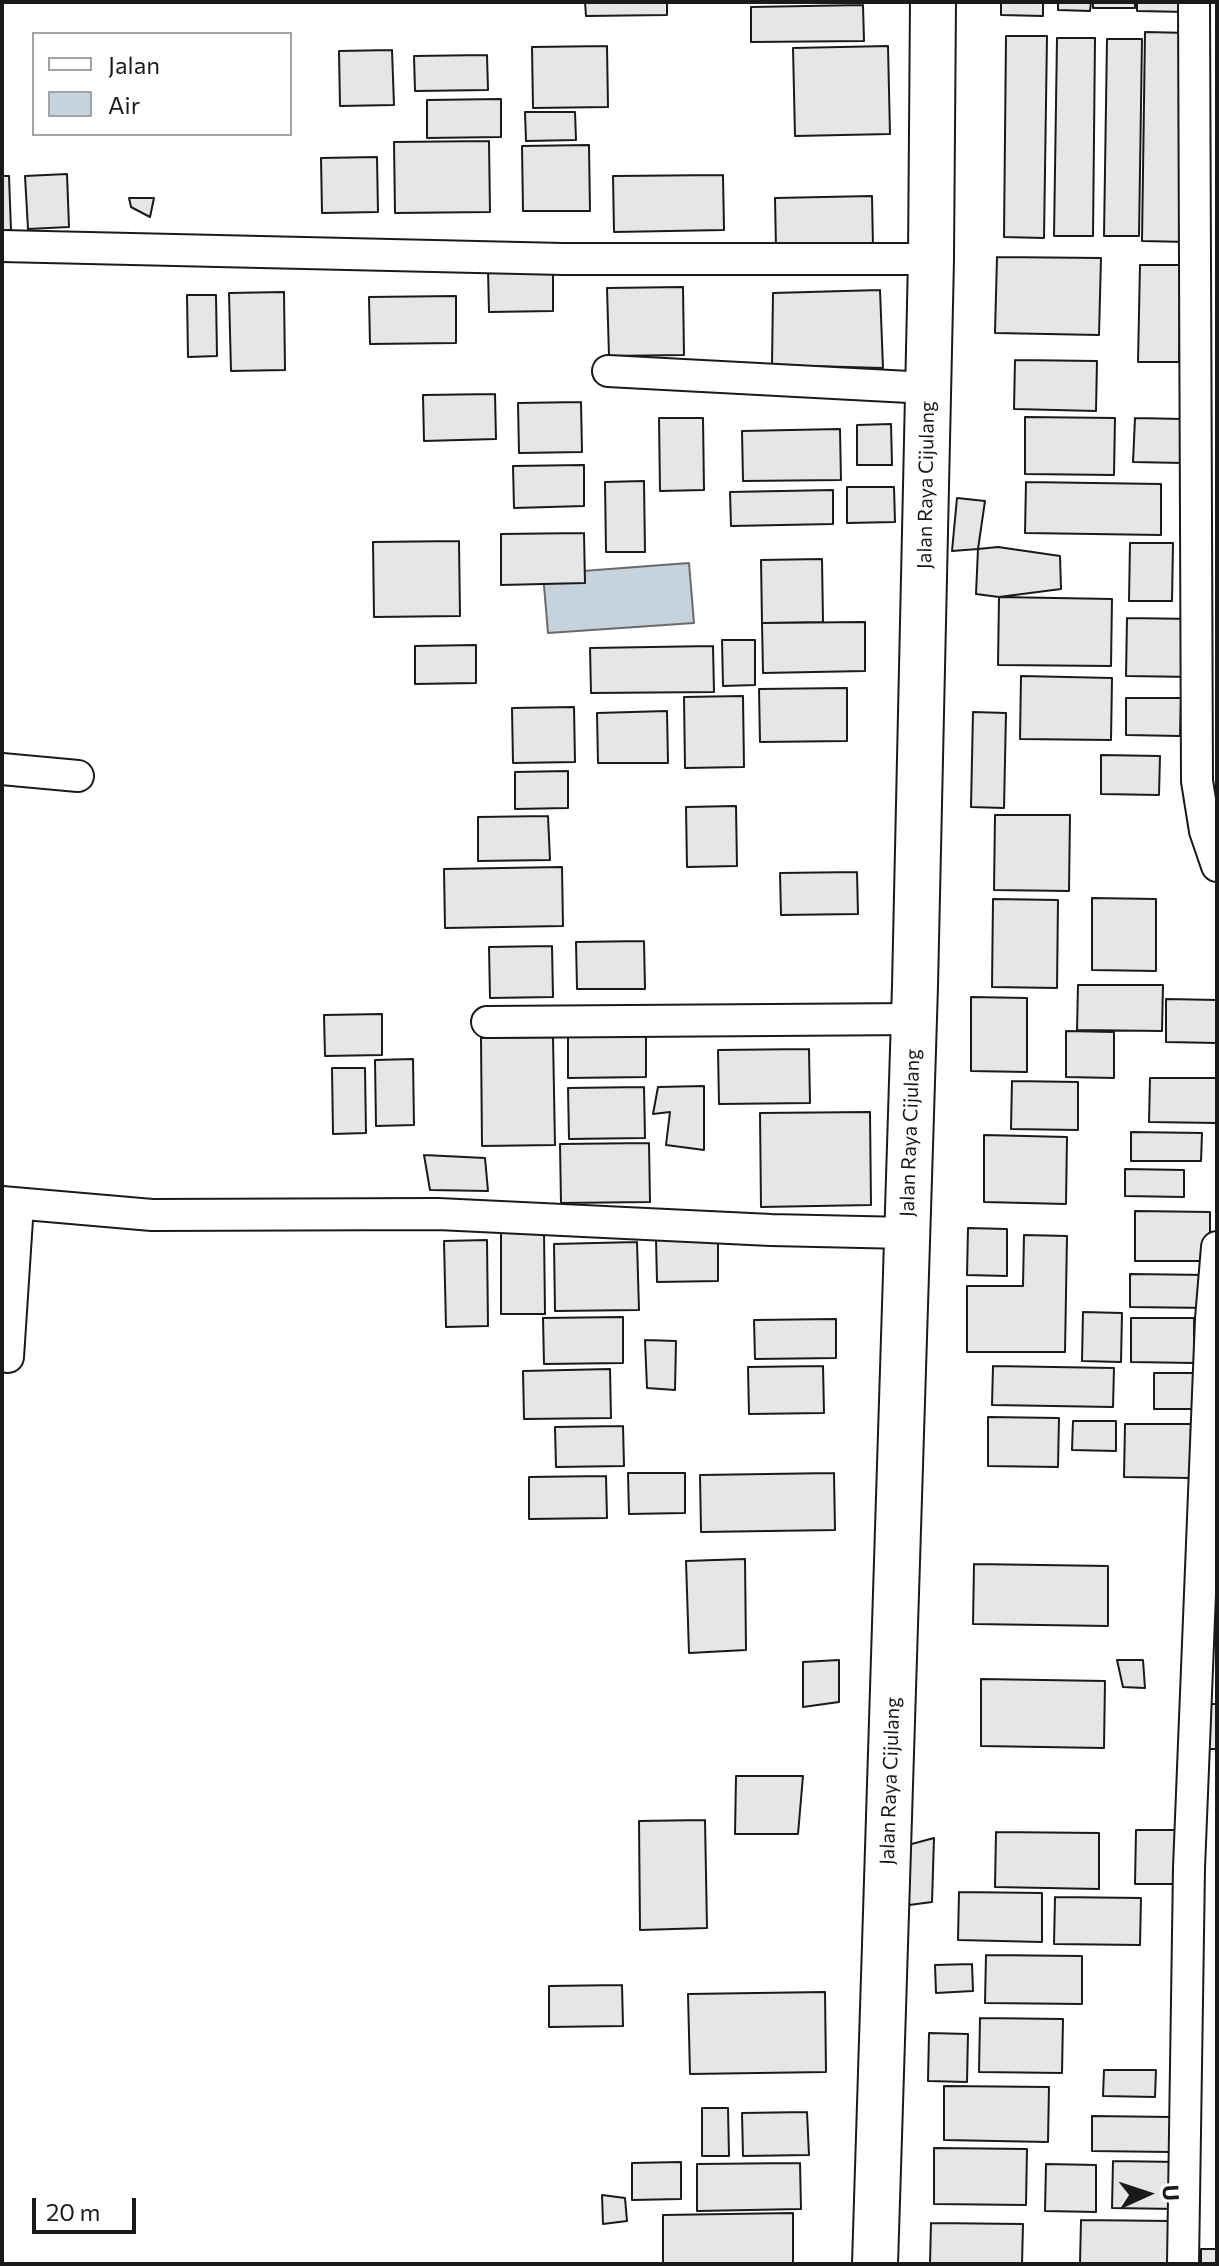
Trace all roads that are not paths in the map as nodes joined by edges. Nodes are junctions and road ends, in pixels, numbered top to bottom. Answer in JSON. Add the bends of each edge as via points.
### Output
{"nodes":[{"id":1,"x":933,"y":2,"type":"edge"},
{"id":2,"x":1194,"y":2,"type":"edge"},
{"id":3,"x":2,"y":246,"type":"edge"},
{"id":4,"x":931,"y":259,"type":"junction"},
{"id":5,"x":608,"y":371,"type":"dead end"},
{"id":6,"x":928,"y":388,"type":"junction"},
{"id":7,"x":2,"y":769,"type":"edge"},
{"id":8,"x":78,"y":776,"type":"dead end"},
{"id":9,"x":1217,"y":866,"type":"edge"},
{"id":10,"x":914,"y":1019,"type":"junction"},
{"id":11,"x":487,"y":1022,"type":"dead end"},
{"id":12,"x":10,"y":1203,"type":"edge"},
{"id":13,"x":907,"y":1233,"type":"junction"},
{"id":14,"x":1217,"y":1247,"type":"edge"},
{"id":15,"x":2,"y":1356,"type":"edge"},
{"id":16,"x":875,"y":2264,"type":"edge"},
{"id":17,"x":1183,"y":2264,"type":"edge"}],
"edges":[{"from":1,"to":4,"type":"highway","name":"Jalan Raya Cijulang"},
{"from":2,"to":9,"type":"street","via":[[1197,781]]},
{"from":3,"to":4,"type":"street","via":[[563,259]]},
{"from":4,"to":6,"type":"highway","name":"Jalan Raya Cijulang"},
{"from":5,"to":6,"type":"street"},
{"from":6,"to":10,"type":"highway","name":"Jalan Raya Cijulang"},
{"from":7,"to":8,"type":"street"},
{"from":10,"to":11,"type":"street"},
{"from":10,"to":13,"type":"highway","name":"Jalan Raya Cijulang"},
{"from":12,"to":13,"type":"street","via":[[152,1215],[438,1214]]},
{"from":12,"to":15,"type":"street","via":[[8,1357]]},
{"from":13,"to":16,"type":"highway","name":"Jalan Raya Cijulang"},
{"from":14,"to":17,"type":"street","via":[[1189,1868]]}]}
